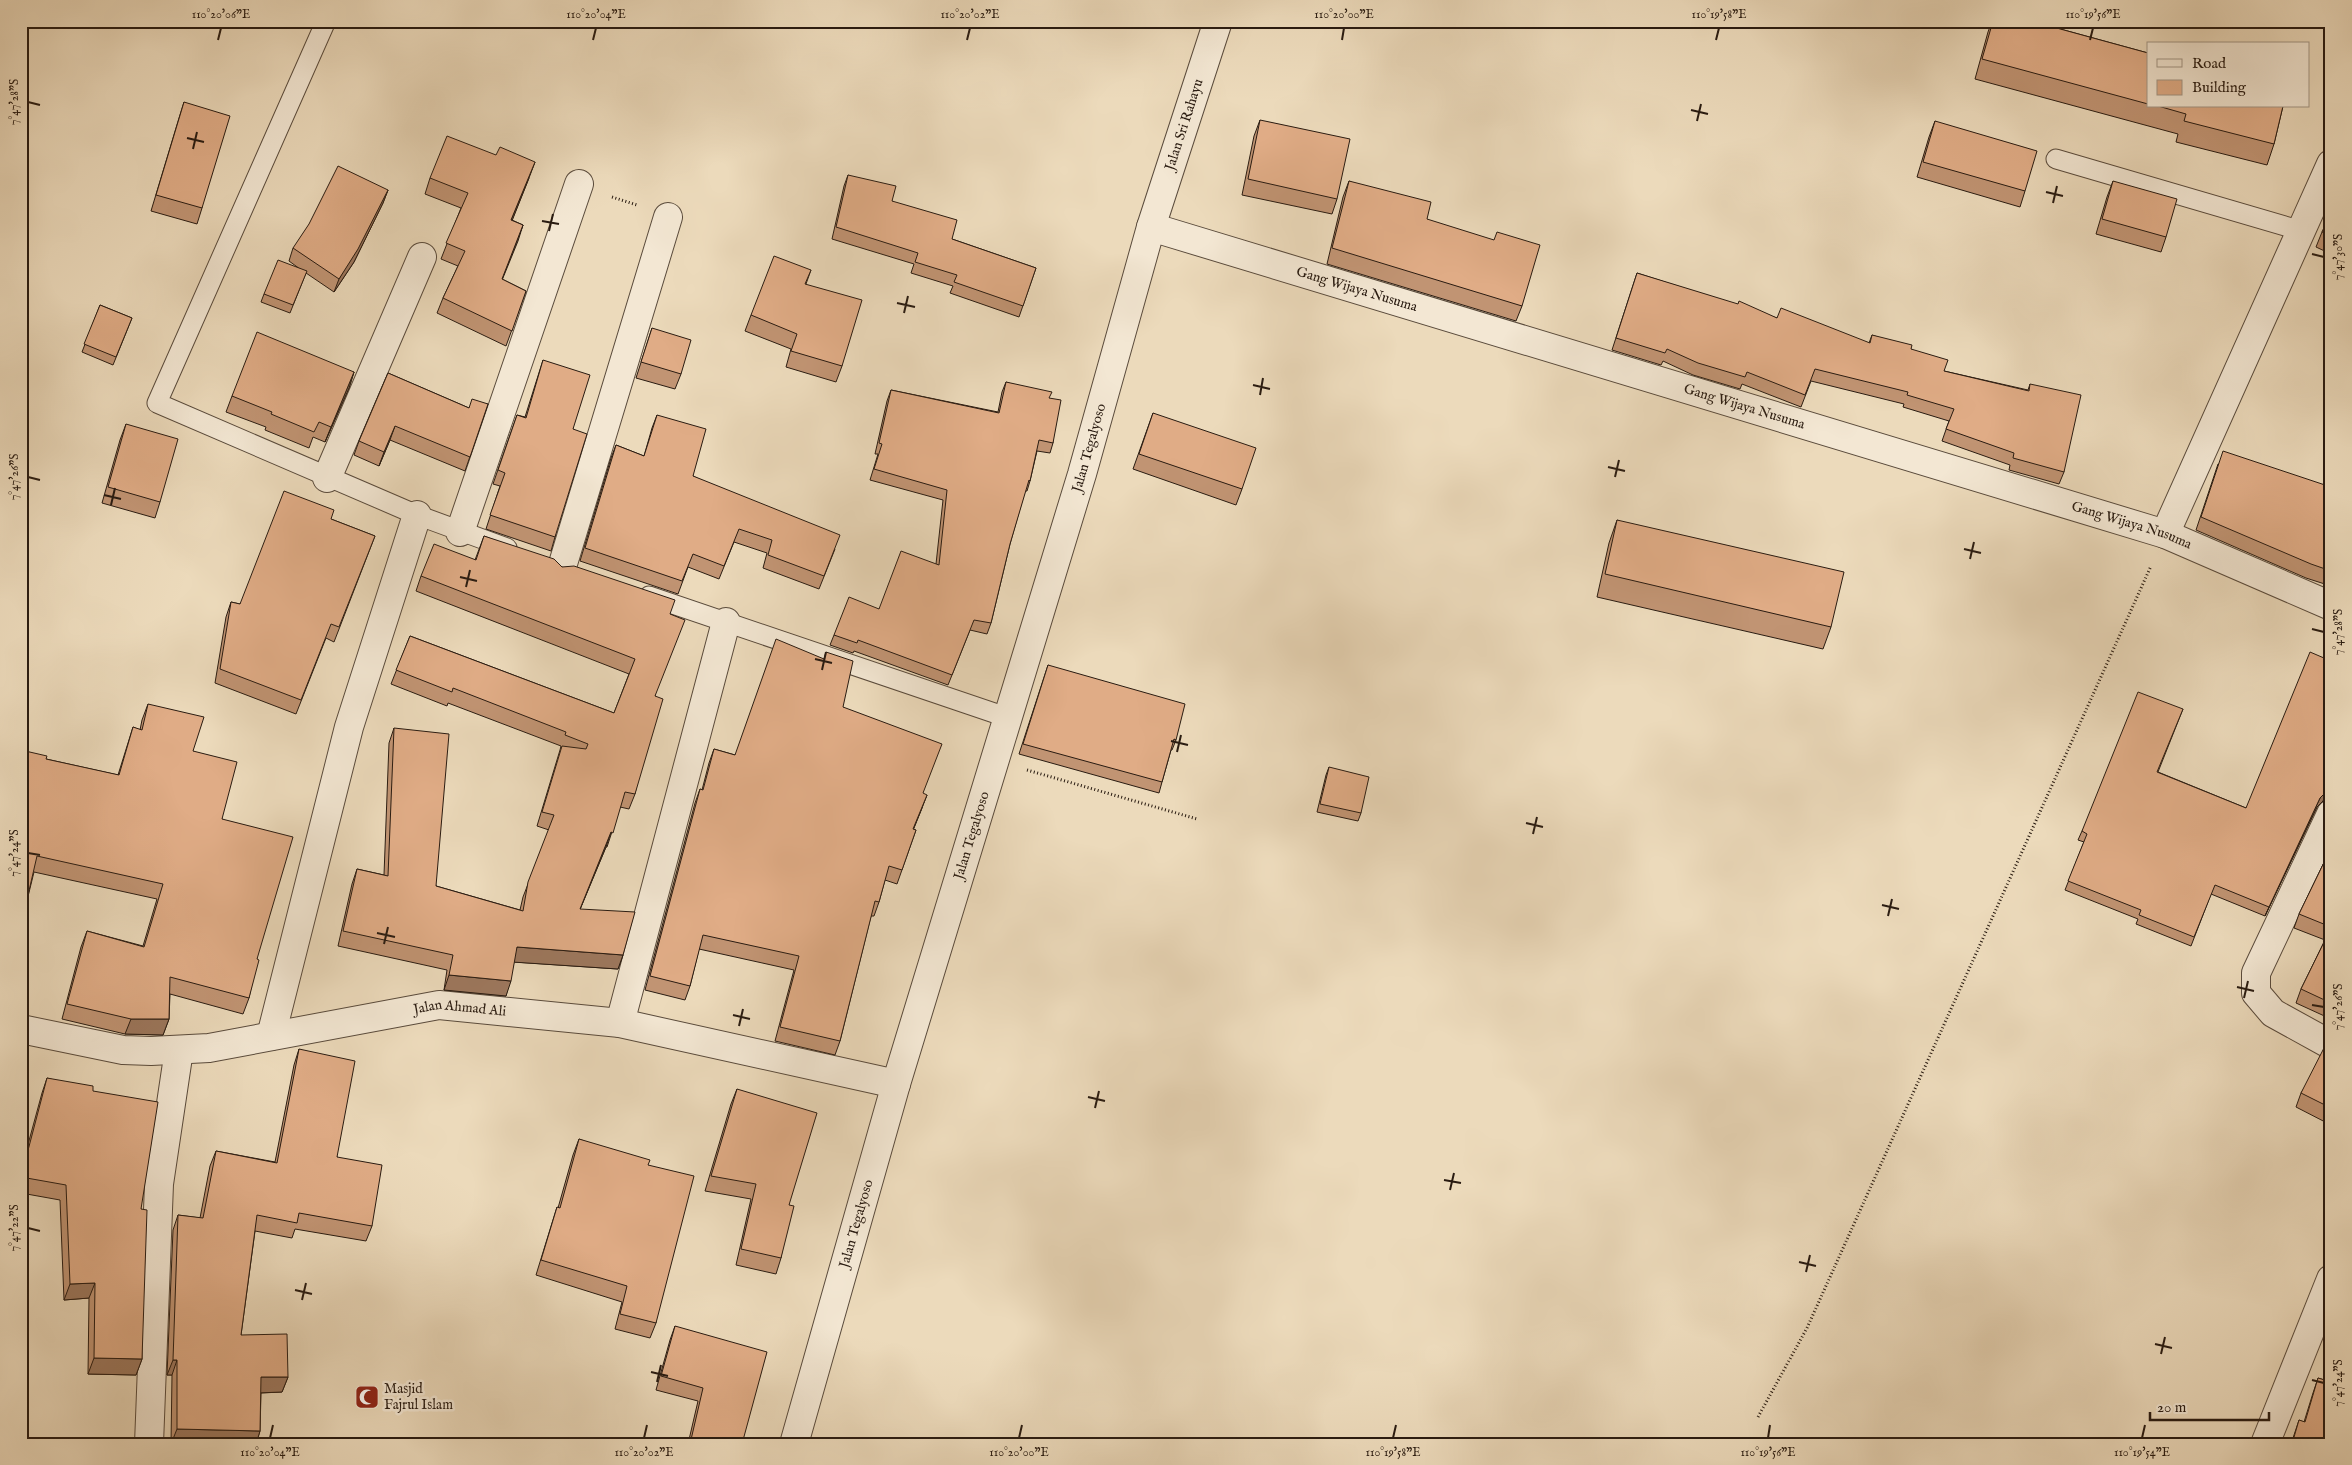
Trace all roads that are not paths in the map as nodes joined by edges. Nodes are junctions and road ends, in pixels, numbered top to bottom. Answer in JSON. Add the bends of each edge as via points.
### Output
{"nodes":[{"id":1,"x":326,"y":21,"type":"edge"},
{"id":2,"x":1218,"y":21,"type":"edge"},
{"id":3,"x":2056,"y":159,"type":"dead end"},
{"id":4,"x":2331,"y":164,"type":"edge"},
{"id":5,"x":578,"y":184,"type":"road end"},
{"id":6,"x":668,"y":217,"type":"road end"},
{"id":7,"x":1151,"y":227,"type":"junction"},
{"id":8,"x":2297,"y":229,"type":"junction"},
{"id":9,"x":422,"y":257,"type":"dead end"},
{"id":10,"x":328,"y":478,"type":"junction"},
{"id":11,"x":417,"y":516,"type":"junction"},
{"id":12,"x":460,"y":532,"type":"junction"},
{"id":13,"x":2165,"y":534,"type":"junction"},
{"id":14,"x":525,"y":554,"type":"edge"},
{"id":15,"x":562,"y":567,"type":"edge"},
{"id":16,"x":635,"y":591,"type":"edge"},
{"id":17,"x":2331,"y":606,"type":"edge"},
{"id":18,"x":726,"y":622,"type":"junction"},
{"id":19,"x":1009,"y":718,"type":"junction"},
{"id":20,"x":2331,"y":814,"type":"edge"},
{"id":21,"x":620,"y":1023,"type":"junction"},
{"id":22,"x":21,"y":1029,"type":"edge"},
{"id":23,"x":271,"y":1036,"type":"junction"},
{"id":24,"x":2331,"y":1045,"type":"edge"},
{"id":25,"x":179,"y":1050,"type":"junction"},
{"id":26,"x":896,"y":1084,"type":"junction"},
{"id":27,"x":2331,"y":1279,"type":"edge"},
{"id":28,"x":149,"y":1444,"type":"edge"},
{"id":29,"x":794,"y":1444,"type":"edge"},
{"id":30,"x":2265,"y":1444,"type":"edge"}],
"edges":[{"from":1,"to":10,"type":"lane","via":[[157,403]]},
{"from":2,"to":7,"type":"street","name":"Jalan Sri Rahayu"},
{"from":3,"to":8,"type":"lane"},
{"from":4,"to":8,"type":"street"},
{"from":5,"to":12,"type":"street"},
{"from":6,"to":15,"type":"street"},
{"from":7,"to":13,"type":"street","name":"Gang Wijaya Nusuma"},
{"from":7,"to":19,"type":"street","name":"Jalan Tegalyoso"},
{"from":8,"to":13,"type":"street"},
{"from":9,"to":10,"type":"street"},
{"from":10,"to":11,"type":"lane"},
{"from":11,"to":12,"type":"lane"},
{"from":11,"to":23,"type":"street","via":[[350,727]]},
{"from":12,"to":14,"type":"lane"},
{"from":13,"to":17,"type":"street","name":"Gang Wijaya Nusuma"},
{"from":16,"to":18,"type":"lane"},
{"from":18,"to":19,"type":"lane"},
{"from":18,"to":21,"type":"street"},
{"from":19,"to":26,"type":"street","name":"Jalan Tegalyoso"},
{"from":20,"to":24,"type":"street","via":[[2256,973],[2256,994],[2273,1014]]},
{"from":21,"to":23,"type":"street","name":"Jalan Ahmad Ali","via":[[439,1005]]},
{"from":21,"to":26,"type":"street","name":"Jalan Ahmad Ali"},
{"from":22,"to":25,"type":"street","name":"Jalan Ahmad Ali","via":[[123,1050]]},
{"from":23,"to":25,"type":"street","name":"Jalan Ahmad Ali","via":[[209,1048]]},
{"from":25,"to":28,"type":"street","via":[[159,1184]]},
{"from":26,"to":29,"type":"street","name":"Jalan Tegalyoso"},
{"from":27,"to":30,"type":"street"}]}
